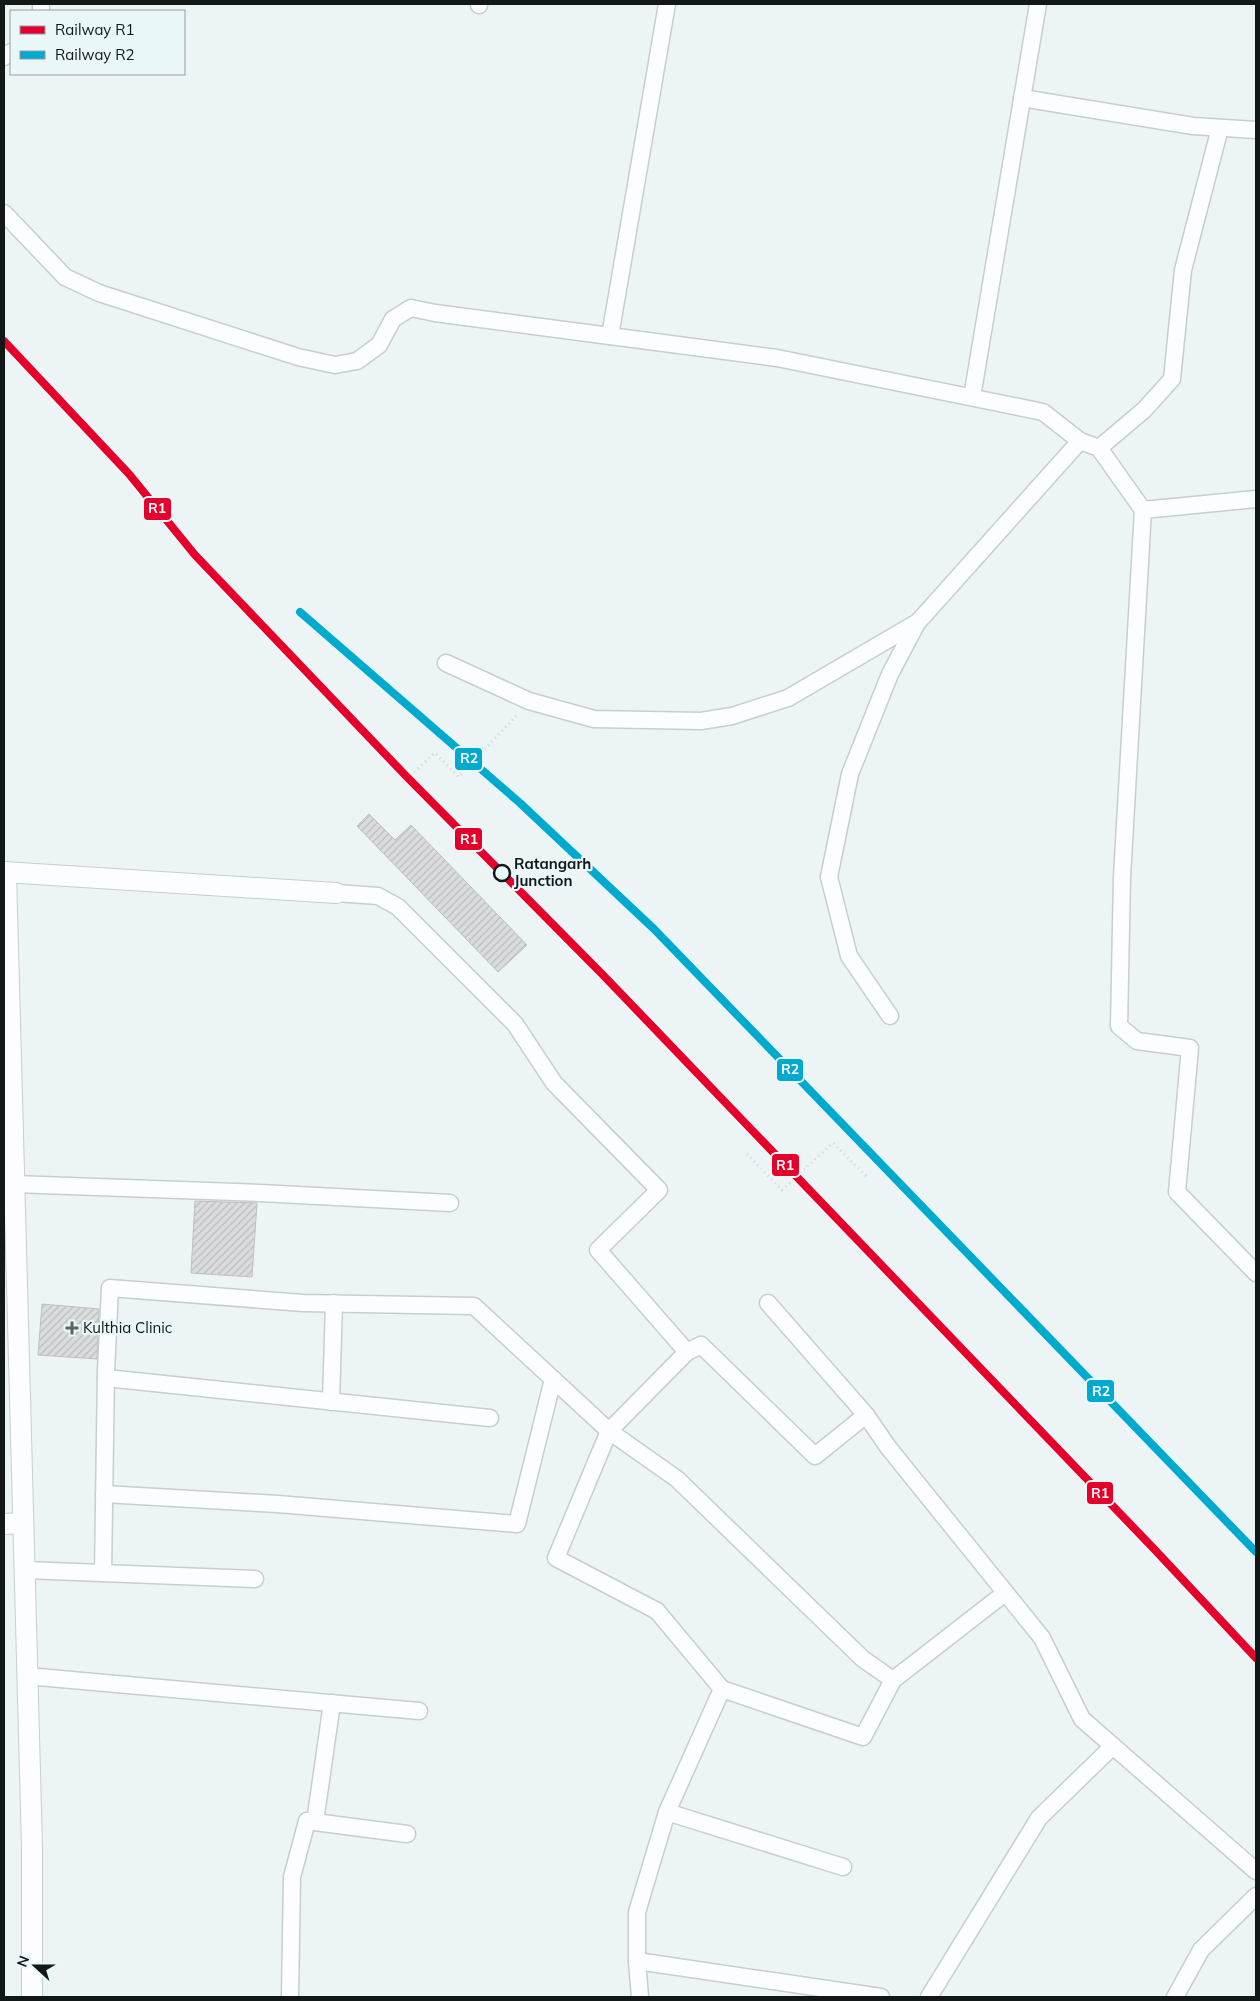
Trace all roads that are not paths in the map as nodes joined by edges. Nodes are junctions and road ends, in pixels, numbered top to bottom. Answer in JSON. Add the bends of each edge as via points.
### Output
{"nodes":[{"id":1,"x":666,"y":4,"type":"edge"},
{"id":2,"x":1038,"y":4,"type":"edge"},
{"id":3,"x":1022,"y":98,"type":"junction"},
{"id":4,"x":1220,"y":128,"type":"junction"},
{"id":5,"x":1256,"y":130,"type":"edge"},
{"id":6,"x":4,"y":213,"type":"edge"},
{"id":7,"x":610,"y":336,"type":"junction"},
{"id":8,"x":972,"y":397,"type":"junction"},
{"id":9,"x":1080,"y":441,"type":"junction"},
{"id":10,"x":1099,"y":448,"type":"junction"},
{"id":11,"x":1256,"y":499,"type":"edge"},
{"id":12,"x":1143,"y":510,"type":"junction"},
{"id":13,"x":918,"y":622,"type":"junction"},
{"id":14,"x":446,"y":663,"type":"dead end"},
{"id":15,"x":5,"y":872,"type":"edge"},
{"id":16,"x":336,"y":894,"type":"joint"},
{"id":17,"x":890,"y":1016,"type":"dead end"},
{"id":18,"x":14,"y":1184,"type":"junction"},
{"id":19,"x":450,"y":1203,"type":"dead end"},
{"id":20,"x":1256,"y":1273,"type":"edge"},
{"id":21,"x":334,"y":1303,"type":"junction"},
{"id":22,"x":768,"y":1303,"type":"dead end"},
{"id":23,"x":687,"y":1352,"type":"junction"},
{"id":24,"x":106,"y":1378,"type":"junction"},
{"id":25,"x":553,"y":1380,"type":"junction"},
{"id":26,"x":332,"y":1402,"type":"junction"},
{"id":27,"x":866,"y":1415,"type":"junction"},
{"id":28,"x":490,"y":1418,"type":"dead end"},
{"id":29,"x":609,"y":1431,"type":"junction"},
{"id":30,"x":104,"y":1494,"type":"junction"},
{"id":31,"x":14,"y":1523,"type":"edge"},
{"id":32,"x":25,"y":1570,"type":"junction"},
{"id":33,"x":103,"y":1573,"type":"junction"},
{"id":34,"x":255,"y":1579,"type":"dead end"},
{"id":35,"x":1005,"y":1593,"type":"junction"},
{"id":36,"x":28,"y":1676,"type":"junction"},
{"id":37,"x":893,"y":1680,"type":"junction"},
{"id":38,"x":722,"y":1689,"type":"junction"},
{"id":39,"x":332,"y":1703,"type":"junction"},
{"id":40,"x":419,"y":1711,"type":"dead end"},
{"id":41,"x":1113,"y":1746,"type":"junction"},
{"id":42,"x":667,"y":1812,"type":"junction"},
{"id":43,"x":315,"y":1822,"type":"junction"},
{"id":44,"x":408,"y":1834,"type":"dead end"},
{"id":45,"x":843,"y":1866,"type":"dead end"},
{"id":46,"x":1256,"y":1871,"type":"edge"},
{"id":47,"x":1256,"y":1896,"type":"edge"},
{"id":48,"x":637,"y":1960,"type":"junction"},
{"id":49,"x":847,"y":1994,"type":"edge"},
{"id":50,"x":32,"y":1997,"type":"edge"},
{"id":51,"x":290,"y":1997,"type":"edge"},
{"id":52,"x":640,"y":1997,"type":"edge"},
{"id":53,"x":882,"y":1997,"type":"edge"},
{"id":54,"x":929,"y":1997,"type":"edge"},
{"id":55,"x":1175,"y":1997,"type":"edge"}],
"edges":[{"from":1,"to":7,"type":"street"},
{"from":2,"to":3,"type":"street"},
{"from":3,"to":4,"type":"street"},
{"from":3,"to":8,"type":"street"},
{"from":4,"to":5,"type":"street"},
{"from":4,"to":10,"type":"street","via":[[1183,270],[1172,379],[1144,410]]},
{"from":6,"to":7,"type":"street","via":[[65,277],[99,293],[298,357],[335,365],[357,361],[379,345],[393,318],[411,308]]},
{"from":7,"to":8,"type":"street","via":[[777,358]]},
{"from":8,"to":9,"type":"street","via":[[1043,412]]},
{"from":9,"to":10,"type":"street"},
{"from":9,"to":13,"type":"street"},
{"from":10,"to":12,"type":"street"},
{"from":11,"to":12,"type":"street"},
{"from":12,"to":20,"type":"street","via":[[1122,877],[1119,1026],[1137,1041],[1190,1048],[1177,1192]]},
{"from":13,"to":14,"type":"street","via":[[788,698],[732,716],[701,721],[594,719],[529,701]]},
{"from":13,"to":17,"type":"street","via":[[890,674],[850,774],[829,877],[849,956]]},
{"from":15,"to":16,"type":"street"},
{"from":15,"to":18,"type":"street"},
{"from":16,"to":23,"type":"street","via":[[378,896],[398,907],[515,1024],[554,1083],[658,1190],[598,1250]]},
{"from":18,"to":19,"type":"street"},
{"from":18,"to":31,"type":"street"},
{"from":21,"to":24,"type":"street","via":[[110,1288]]},
{"from":21,"to":25,"type":"street","via":[[474,1306]]},
{"from":21,"to":26,"type":"street"},
{"from":22,"to":27,"type":"street"},
{"from":23,"to":27,"type":"street","via":[[701,1345],[815,1456]]},
{"from":23,"to":29,"type":"street"},
{"from":24,"to":26,"type":"street"},
{"from":24,"to":30,"type":"street"},
{"from":25,"to":29,"type":"street"},
{"from":25,"to":30,"type":"street","via":[[517,1524],[278,1504]]},
{"from":26,"to":28,"type":"street"},
{"from":27,"to":35,"type":"street"},
{"from":29,"to":37,"type":"street","via":[[676,1479],[863,1659]]},
{"from":29,"to":38,"type":"street","via":[[556,1558],[657,1611]]},
{"from":30,"to":33,"type":"street"},
{"from":31,"to":32,"type":"street"},
{"from":32,"to":33,"type":"street"},
{"from":32,"to":36,"type":"street"},
{"from":33,"to":34,"type":"street"},
{"from":35,"to":37,"type":"street"},
{"from":35,"to":41,"type":"street","via":[[1042,1638],[1082,1719]]},
{"from":36,"to":39,"type":"street"},
{"from":36,"to":50,"type":"street"},
{"from":37,"to":38,"type":"street","via":[[863,1737]]},
{"from":38,"to":42,"type":"street"},
{"from":39,"to":40,"type":"street"},
{"from":39,"to":43,"type":"street"},
{"from":41,"to":46,"type":"street"},
{"from":41,"to":54,"type":"street","via":[[1039,1818]]},
{"from":42,"to":45,"type":"street"},
{"from":42,"to":48,"type":"street","via":[[637,1912]]},
{"from":43,"to":44,"type":"street"},
{"from":43,"to":51,"type":"street","via":[[306,1821],[292,1877]]},
{"from":47,"to":55,"type":"street","via":[[1201,1950]]},
{"from":48,"to":49,"type":"street"},
{"from":48,"to":52,"type":"street"},
{"from":49,"to":53,"type":"street"}]}
